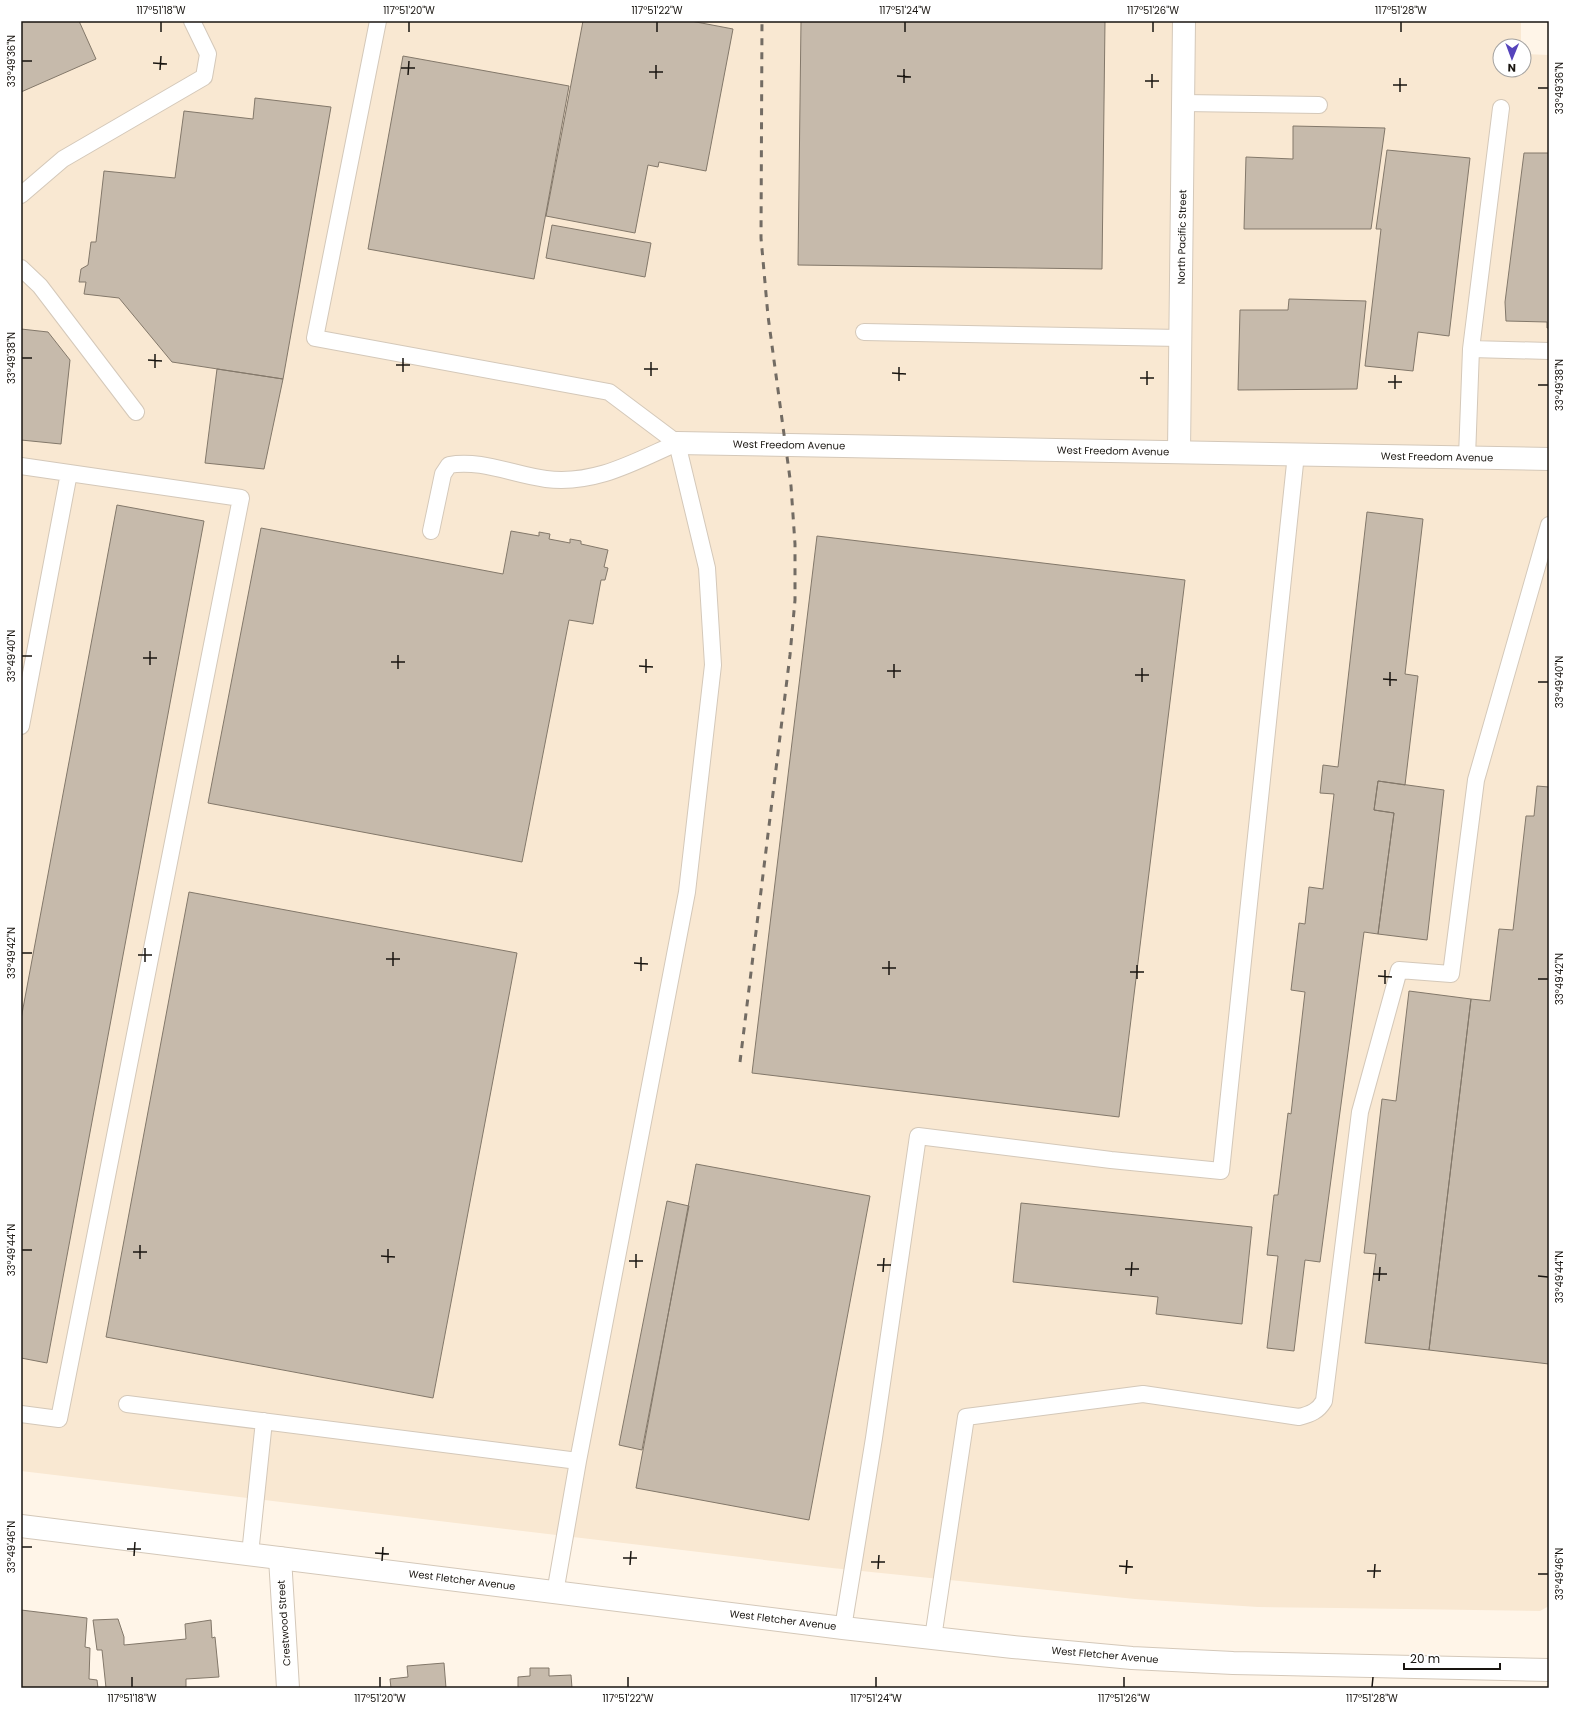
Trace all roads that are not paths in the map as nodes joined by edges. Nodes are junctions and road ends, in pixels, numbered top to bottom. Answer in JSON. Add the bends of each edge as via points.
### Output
{"nodes":[{"id":1,"x":192,"y":21,"type":"edge"},
{"id":2,"x":378,"y":21,"type":"edge"},
{"id":3,"x":1184,"y":21,"type":"edge"},
{"id":4,"x":1183,"y":103,"type":"junction"},
{"id":5,"x":1319,"y":105,"type":"dead end"},
{"id":6,"x":1501,"y":108,"type":"dead end"},
{"id":7,"x":21,"y":195,"type":"edge"},
{"id":8,"x":21,"y":268,"type":"edge"},
{"id":9,"x":864,"y":332,"type":"dead end"},
{"id":10,"x":1180,"y":338,"type":"junction"},
{"id":11,"x":1471,"y":349,"type":"junction"},
{"id":12,"x":1549,"y":351,"type":"edge"},
{"id":13,"x":136,"y":412,"type":"dead end"},
{"id":14,"x":677,"y":443,"type":"junction"},
{"id":15,"x":1179,"y":452,"type":"junction"},
{"id":16,"x":1296,"y":454,"type":"junction"},
{"id":17,"x":1467,"y":457,"type":"junction"},
{"id":18,"x":1549,"y":459,"type":"edge"},
{"id":19,"x":21,"y":466,"type":"edge"},
{"id":20,"x":69,"y":473,"type":"junction"},
{"id":21,"x":1549,"y":525,"type":"edge"},
{"id":22,"x":431,"y":531,"type":"dead end"},
{"id":23,"x":27,"y":659,"type":"edge"},
{"id":24,"x":21,"y":726,"type":"edge"},
{"id":25,"x":127,"y":1404,"type":"dead end"},
{"id":26,"x":21,"y":1414,"type":"edge"},
{"id":27,"x":264,"y":1421,"type":"junction"},
{"id":28,"x":578,"y":1462,"type":"junction"},
{"id":29,"x":21,"y":1526,"type":"edge"},
{"id":30,"x":250,"y":1554,"type":"junction"},
{"id":31,"x":280,"y":1558,"type":"junction"},
{"id":32,"x":555,"y":1593,"type":"junction"},
{"id":33,"x":843,"y":1628,"type":"junction"},
{"id":34,"x":933,"y":1638,"type":"junction"},
{"id":35,"x":1549,"y":1670,"type":"edge"},
{"id":36,"x":288,"y":1688,"type":"edge"}],
"edges":[{"from":1,"to":7,"type":"lane","via":[[208,54],[204,77],[63,159]]},
{"from":2,"to":14,"type":"lane","via":[[315,338],[609,392]]},
{"from":3,"to":4,"type":"street","name":"North Pacific Street"},
{"from":4,"to":5,"type":"lane"},
{"from":4,"to":10,"type":"street","name":"North Pacific Street"},
{"from":6,"to":11,"type":"lane"},
{"from":8,"to":13,"type":"lane","via":[[40,286]]},
{"from":9,"to":10,"type":"lane"},
{"from":10,"to":15,"type":"street","name":"North Pacific Street"},
{"from":11,"to":12,"type":"lane"},
{"from":11,"to":17,"type":"lane"},
{"from":14,"to":15,"type":"street","name":"West Freedom Avenue"},
{"from":14,"to":22,"type":"lane","via":[[592,478],[546,479],[466,463],[449,465],[443,474]]},
{"from":14,"to":28,"type":"lane","via":[[707,568],[713,664],[687,892]]},
{"from":15,"to":16,"type":"street","name":"West Freedom Avenue"},
{"from":16,"to":17,"type":"street","name":"West Freedom Avenue"},
{"from":16,"to":33,"type":"lane","via":[[1221,1171],[918,1136]]},
{"from":17,"to":18,"type":"street","name":"West Freedom Avenue"},
{"from":19,"to":20,"type":"lane"},
{"from":20,"to":23,"type":"lane"},
{"from":20,"to":26,"type":"lane","via":[[241,498],[60,1419]]},
{"from":21,"to":34,"type":"lane","via":[[1476,780],[1451,974],[1399,970],[1360,1112],[1324,1401],[1319,1409],[1299,1417],[1143,1394],[966,1417]]},
{"from":23,"to":24,"type":"lane"},
{"from":25,"to":27,"type":"lane"},
{"from":27,"to":28,"type":"lane"},
{"from":27,"to":30,"type":"lane"},
{"from":28,"to":32,"type":"lane"},
{"from":29,"to":30,"type":"street","name":"West Fletcher Avenue"},
{"from":30,"to":31,"type":"street","name":"West Fletcher Avenue"},
{"from":31,"to":32,"type":"street","name":"West Fletcher Avenue"},
{"from":31,"to":36,"type":"street","name":"Crestwood Street"},
{"from":32,"to":33,"type":"street","name":"West Fletcher Avenue"},
{"from":33,"to":34,"type":"street","name":"West Fletcher Avenue"},
{"from":34,"to":35,"type":"street","name":"West Fletcher Avenue","via":[[1132,1658],[1233,1663]]}]}
